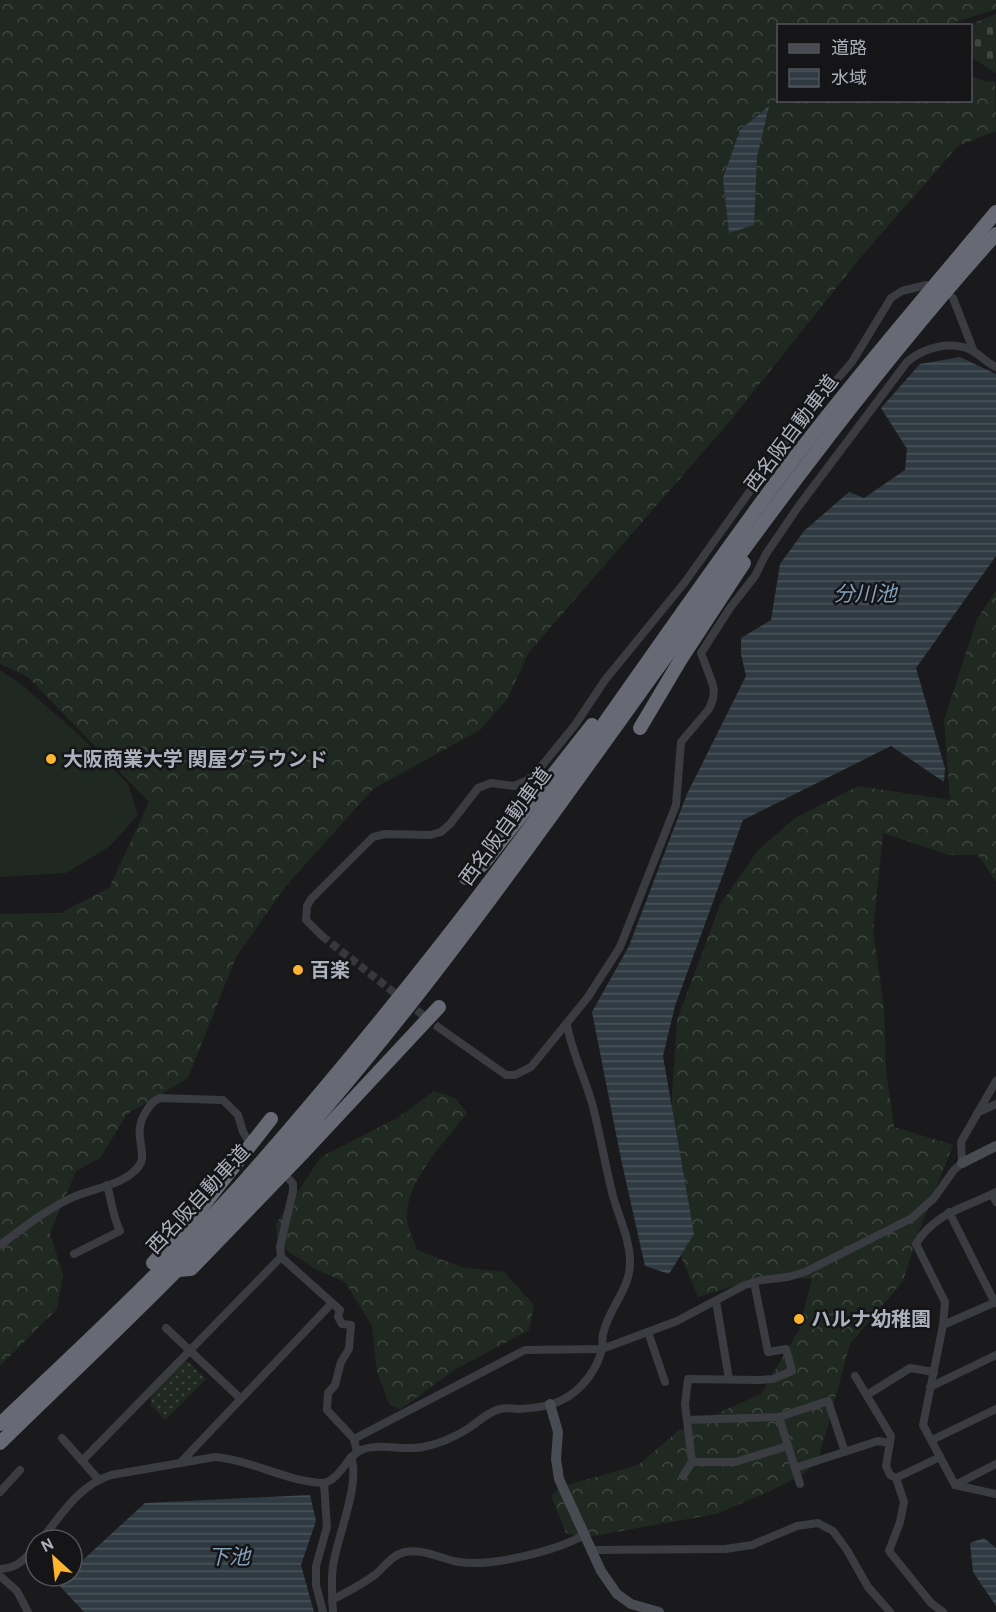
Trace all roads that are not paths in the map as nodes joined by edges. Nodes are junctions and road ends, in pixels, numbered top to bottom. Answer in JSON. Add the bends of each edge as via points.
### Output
{"nodes":[{"id":1,"x":996,"y":212,"type":"edge"},
{"id":2,"x":996,"y":234,"type":"edge"},
{"id":3,"x":926,"y":285,"type":"dead end"},
{"id":4,"x":953,"y":298,"type":"dead end"},
{"id":5,"x":974,"y":352,"type":"junction"},
{"id":6,"x":996,"y":367,"type":"edge"},
{"id":7,"x":747,"y":544,"type":"junction"},
{"id":8,"x":673,"y":626,"type":"junction"},
{"id":9,"x":640,"y":728,"type":"dead end"},
{"id":10,"x":466,"y":878,"type":"dead end"},
{"id":11,"x":322,"y":936,"type":"tunnel mouth"},
{"id":12,"x":439,"y":1007,"type":"dead end"},
{"id":13,"x":567,"y":1025,"type":"junction"},
{"id":14,"x":438,"y":1027,"type":"tunnel mouth"},
{"id":15,"x":996,"y":1081,"type":"edge"},
{"id":16,"x":996,"y":1104,"type":"edge"},
{"id":17,"x":975,"y":1114,"type":"junction"},
{"id":18,"x":271,"y":1119,"type":"dead end"},
{"id":19,"x":248,"y":1140,"type":"dead end"},
{"id":20,"x":996,"y":1146,"type":"edge"},
{"id":21,"x":962,"y":1163,"type":"junction"},
{"id":22,"x":290,"y":1180,"type":"dead end"},
{"id":23,"x":107,"y":1185,"type":"junction"},
{"id":24,"x":994,"y":1193,"type":"edge"},
{"id":25,"x":996,"y":1202,"type":"edge"},
{"id":26,"x":949,"y":1212,"type":"junction"},
{"id":27,"x":0,"y":1245,"type":"edge"},
{"id":28,"x":74,"y":1254,"type":"dead end"},
{"id":29,"x":282,"y":1257,"type":"junction"},
{"id":30,"x":177,"y":1270,"type":"junction"},
{"id":31,"x":754,"y":1282,"type":"junction"},
{"id":32,"x":716,"y":1301,"type":"junction"},
{"id":33,"x":332,"y":1303,"type":"junction"},
{"id":34,"x":996,"y":1303,"type":"edge"},
{"id":35,"x":105,"y":1325,"type":"junction"},
{"id":36,"x":943,"y":1325,"type":"junction"},
{"id":37,"x":166,"y":1328,"type":"dead end"},
{"id":38,"x":648,"y":1332,"type":"junction"},
{"id":39,"x":602,"y":1349,"type":"junction"},
{"id":40,"x":191,"y":1350,"type":"junction"},
{"id":41,"x":996,"y":1355,"type":"edge"},
{"id":42,"x":934,"y":1371,"type":"junction"},
{"id":43,"x":855,"y":1376,"type":"dead end"},
{"id":44,"x":729,"y":1379,"type":"junction"},
{"id":45,"x":665,"y":1382,"type":"dead end"},
{"id":46,"x":930,"y":1387,"type":"junction"},
{"id":47,"x":867,"y":1395,"type":"junction"},
{"id":48,"x":241,"y":1399,"type":"junction"},
{"id":49,"x":550,"y":1404,"type":"junction"},
{"id":50,"x":996,"y":1409,"type":"edge"},
{"id":51,"x":779,"y":1417,"type":"junction"},
{"id":52,"x":687,"y":1420,"type":"junction"},
{"id":53,"x":0,"y":1424,"type":"edge"},
{"id":54,"x":62,"y":1438,"type":"dead end"},
{"id":55,"x":354,"y":1439,"type":"junction"},
{"id":56,"x":932,"y":1440,"type":"junction"},
{"id":57,"x":0,"y":1443,"type":"edge"},
{"id":58,"x":890,"y":1443,"type":"junction"},
{"id":59,"x":788,"y":1446,"type":"junction"},
{"id":60,"x":845,"y":1452,"type":"junction"},
{"id":61,"x":354,"y":1455,"type":"junction"},
{"id":62,"x":940,"y":1457,"type":"junction"},
{"id":63,"x":82,"y":1461,"type":"junction"},
{"id":64,"x":181,"y":1462,"type":"junction"},
{"id":65,"x":692,"y":1462,"type":"junction"},
{"id":66,"x":996,"y":1464,"type":"edge"},
{"id":67,"x":795,"y":1468,"type":"junction"},
{"id":68,"x":20,"y":1470,"type":"dead end"},
{"id":69,"x":683,"y":1476,"type":"dead end"},
{"id":70,"x":896,"y":1478,"type":"junction"},
{"id":71,"x":98,"y":1479,"type":"junction"},
{"id":72,"x":324,"y":1484,"type":"junction"},
{"id":73,"x":800,"y":1484,"type":"dead end"},
{"id":74,"x":955,"y":1485,"type":"junction"},
{"id":75,"x":0,"y":1492,"type":"edge"},
{"id":76,"x":996,"y":1494,"type":"edge"},
{"id":77,"x":51,"y":1528,"type":"edge"},
{"id":78,"x":584,"y":1535,"type":"junction"},
{"id":79,"x":591,"y":1550,"type":"junction"},
{"id":80,"x":24,"y":1560,"type":"edge"},
{"id":81,"x":0,"y":1569,"type":"edge"},
{"id":82,"x":332,"y":1600,"type":"junction"},
{"id":83,"x":28,"y":1612,"type":"edge"},
{"id":84,"x":323,"y":1612,"type":"edge"},
{"id":85,"x":333,"y":1612,"type":"edge"},
{"id":86,"x":659,"y":1612,"type":"edge"},
{"id":87,"x":890,"y":1612,"type":"edge"},
{"id":88,"x":943,"y":1612,"type":"edge"}],
"edges":[{"from":1,"to":8,"type":"highway","name":"西名阪自動車道","via":[[824,420]]},
{"from":2,"to":7,"type":"highway","name":"西名阪自動車道","via":[[839,423]]},
{"from":3,"to":11,"type":"street","via":[[891,298],[858,354],[795,428],[685,582],[605,680],[543,766],[528,780],[514,786],[491,783],[478,788],[441,832],[373,837],[307,906],[306,920]]},
{"from":4,"to":5,"type":"street"},
{"from":5,"to":6,"type":"street"},
{"from":5,"to":13,"type":"street","via":[[960,346],[938,347],[915,354],[907,362],[798,507],[703,649],[713,699],[681,742],[679,790],[670,822],[620,947]]},
{"from":7,"to":9,"type":"highway","via":[[746,561]]},
{"from":7,"to":30,"type":"highway","name":"西名阪自動車道","via":[[536,838],[416,996],[293,1145]]},
{"from":8,"to":10,"type":"highway","via":[[663,629],[483,864]]},
{"from":8,"to":35,"type":"highway","name":"西名阪自動車道","via":[[483,889],[369,1034],[240,1186]]},
{"from":12,"to":30,"type":"highway","via":[[191,1269]]},
{"from":13,"to":14,"type":"street","via":[[531,1067],[515,1075],[506,1075]]},
{"from":13,"to":39,"type":"street","via":[[592,1103],[629,1251],[628,1275],[607,1320]]},
{"from":15,"to":17,"type":"street"},
{"from":16,"to":17,"type":"street"},
{"from":17,"to":21,"type":"street","via":[[961,1142]]},
{"from":18,"to":35,"type":"highway","via":[[202,1207],[106,1316]]},
{"from":19,"to":23,"type":"street","via":[[238,1115],[223,1100],[160,1098],[154,1100],[138,1128],[142,1160],[138,1167]]},
{"from":20,"to":21,"type":"street"},
{"from":21,"to":31,"type":"street","via":[[924,1208],[899,1226],[796,1275]]},
{"from":22,"to":29,"type":"street","via":[[293,1191],[280,1247]]},
{"from":23,"to":27,"type":"street","via":[[72,1197]]},
{"from":23,"to":28,"type":"street","via":[[112,1215],[120,1231]]},
{"from":24,"to":25,"type":"street"},
{"from":24,"to":26,"type":"street"},
{"from":26,"to":34,"type":"street"},
{"from":26,"to":36,"type":"street","via":[[916,1244],[943,1297]]},
{"from":29,"to":33,"type":"street"},
{"from":29,"to":40,"type":"street"},
{"from":30,"to":57,"type":"highway","name":"西名阪自動車道"},
{"from":31,"to":32,"type":"street"},
{"from":31,"to":44,"type":"street","via":[[768,1353],[786,1349],[792,1371],[773,1379]]},
{"from":32,"to":38,"type":"street"},
{"from":32,"to":44,"type":"street"},
{"from":33,"to":48,"type":"street"},
{"from":33,"to":55,"type":"street","via":[[340,1310],[342,1324],[351,1325],[349,1349],[328,1393],[327,1410]]},
{"from":34,"to":36,"type":"street"},
{"from":35,"to":53,"type":"highway","name":"西名阪自動車道"},
{"from":36,"to":42,"type":"street"},
{"from":37,"to":40,"type":"street"},
{"from":38,"to":39,"type":"street"},
{"from":38,"to":45,"type":"street"},
{"from":39,"to":49,"type":"street","via":[[580,1387]]},
{"from":39,"to":55,"type":"street","via":[[525,1350]]},
{"from":40,"to":48,"type":"street"},
{"from":40,"to":63,"type":"street"},
{"from":41,"to":46,"type":"street"},
{"from":42,"to":46,"type":"street"},
{"from":42,"to":47,"type":"street","via":[[910,1368]]},
{"from":43,"to":47,"type":"street"},
{"from":44,"to":52,"type":"street","via":[[688,1379]]},
{"from":46,"to":56,"type":"street","via":[[923,1425]]},
{"from":47,"to":58,"type":"street","via":[[891,1436]]},
{"from":48,"to":64,"type":"street"},
{"from":49,"to":61,"type":"street","via":[[501,1408],[459,1434],[434,1444],[403,1449],[373,1447]]},
{"from":49,"to":78,"type":"street","via":[[558,1432],[559,1479]]},
{"from":50,"to":56,"type":"street"},
{"from":51,"to":52,"type":"street"},
{"from":51,"to":59,"type":"street"},
{"from":51,"to":60,"type":"street","via":[[828,1401]]},
{"from":52,"to":65,"type":"street"},
{"from":54,"to":63,"type":"street"},
{"from":55,"to":61,"type":"street"},
{"from":56,"to":62,"type":"street"},
{"from":58,"to":60,"type":"street","via":[[878,1441]]},
{"from":58,"to":70,"type":"street","via":[[886,1466]]},
{"from":59,"to":65,"type":"street","via":[[735,1462]]},
{"from":59,"to":67,"type":"street"},
{"from":60,"to":67,"type":"street"},
{"from":61,"to":72,"type":"street"},
{"from":61,"to":82,"type":"street","via":[[352,1493],[333,1567]]},
{"from":62,"to":70,"type":"street"},
{"from":62,"to":74,"type":"street"},
{"from":63,"to":71,"type":"street"},
{"from":64,"to":71,"type":"street"},
{"from":64,"to":72,"type":"street","via":[[227,1458]]},
{"from":65,"to":69,"type":"street"},
{"from":66,"to":74,"type":"street"},
{"from":67,"to":73,"type":"street"},
{"from":68,"to":75,"type":"street"},
{"from":70,"to":88,"type":"street","via":[[904,1502],[889,1551],[930,1603]]},
{"from":71,"to":77,"type":"street","via":[[81,1491]]},
{"from":72,"to":84,"type":"street","via":[[327,1527],[315,1566]]},
{"from":74,"to":76,"type":"street"},
{"from":78,"to":79,"type":"street"},
{"from":78,"to":82,"type":"street","via":[[531,1555],[480,1562],[404,1552],[375,1575]]},
{"from":79,"to":86,"type":"street","via":[[617,1594],[631,1604]]},
{"from":79,"to":87,"type":"street","via":[[725,1549],[752,1545],[797,1526],[818,1523],[833,1531],[868,1587]]},
{"from":80,"to":81,"type":"street"},
{"from":81,"to":83,"type":"street"},
{"from":82,"to":85,"type":"street"}]}
